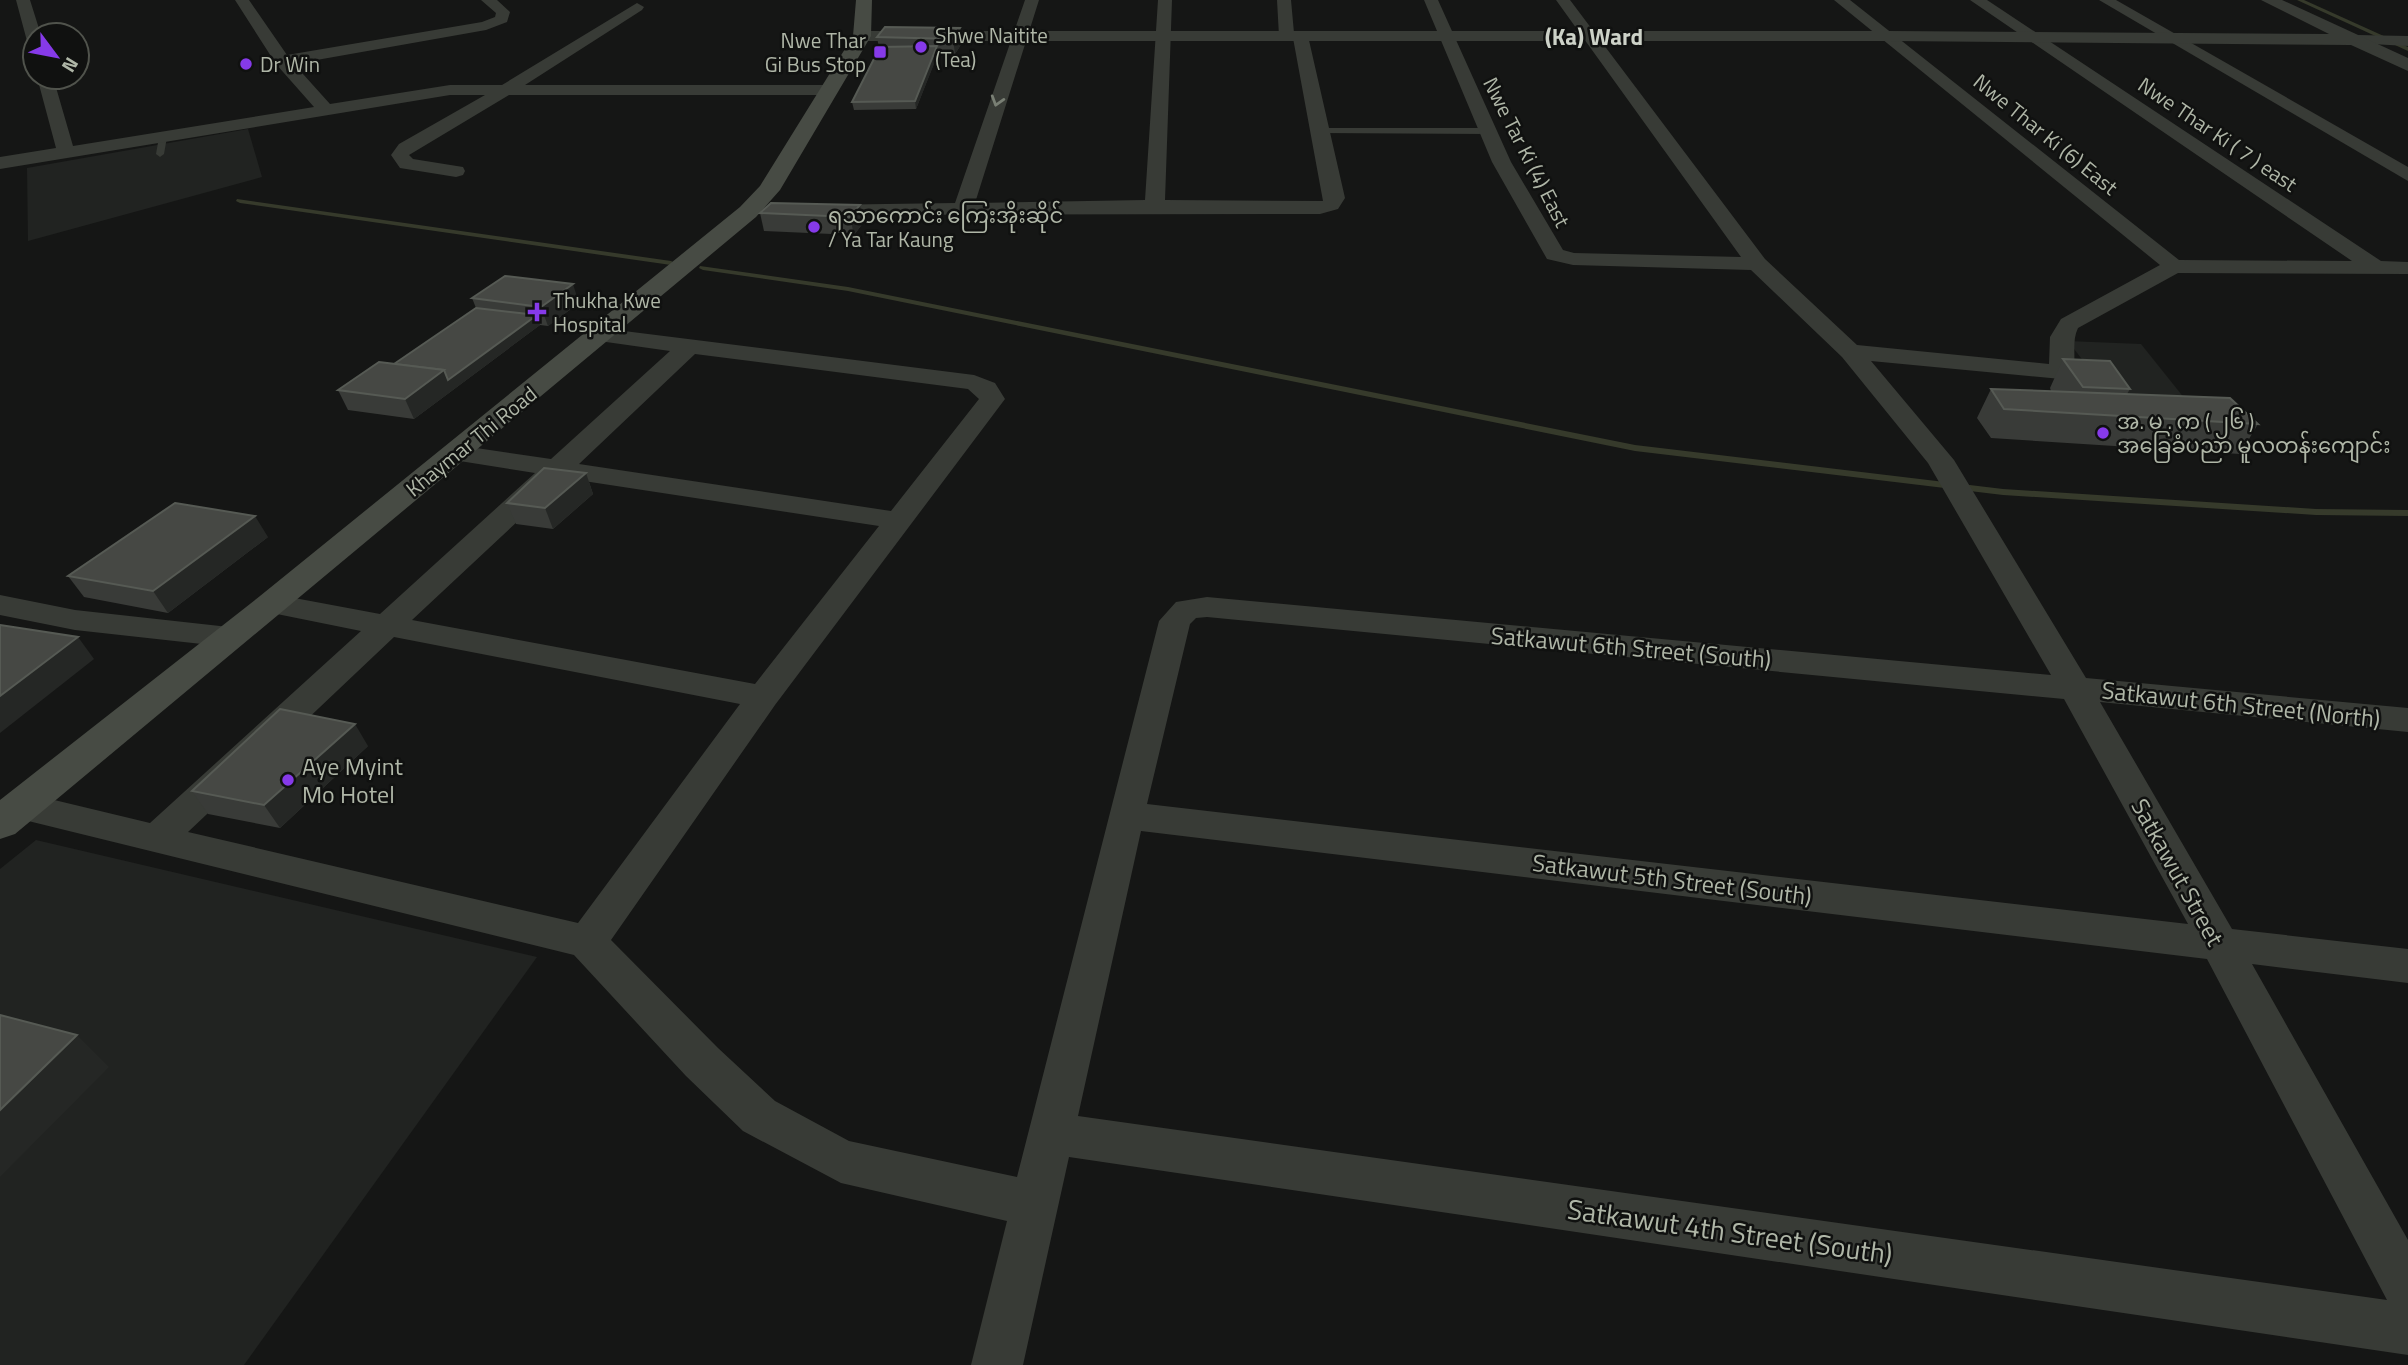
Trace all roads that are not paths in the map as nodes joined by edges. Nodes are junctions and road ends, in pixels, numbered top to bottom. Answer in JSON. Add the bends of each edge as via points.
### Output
{"nodes":[{"id":1,"x":23,"y":0,"type":"edge"},
{"id":2,"x":242,"y":0,"type":"edge"},
{"id":3,"x":488,"y":0,"type":"edge"},
{"id":4,"x":864,"y":0,"type":"edge"},
{"id":5,"x":1032,"y":0,"type":"edge"},
{"id":6,"x":1165,"y":0,"type":"edge"},
{"id":7,"x":1284,"y":0,"type":"edge"},
{"id":8,"x":1431,"y":0,"type":"edge"},
{"id":9,"x":1563,"y":0,"type":"edge"},
{"id":10,"x":1841,"y":0,"type":"edge"},
{"id":11,"x":1977,"y":0,"type":"edge"},
{"id":12,"x":2106,"y":0,"type":"edge"},
{"id":13,"x":2269,"y":0,"type":"edge"},
{"id":14,"x":637,"y":7,"type":"dead end"},
{"id":15,"x":29,"y":21,"type":"edge"},
{"id":16,"x":862,"y":36,"type":"junction"},
{"id":17,"x":1018,"y":36,"type":"junction"},
{"id":18,"x":1162,"y":36,"type":"junction"},
{"id":19,"x":1294,"y":36,"type":"junction"},
{"id":20,"x":1447,"y":36,"type":"junction"},
{"id":21,"x":1587,"y":36,"type":"junction"},
{"id":22,"x":1890,"y":36,"type":"junction"},
{"id":23,"x":2034,"y":38,"type":"junction"},
{"id":24,"x":2172,"y":39,"type":"junction"},
{"id":25,"x":2357,"y":40,"type":"junction"},
{"id":26,"x":2401,"y":40,"type":"edge"},
{"id":27,"x":282,"y":61,"type":"junction"},
{"id":28,"x":2408,"y":65,"type":"edge"},
{"id":29,"x":501,"y":89,"type":"junction"},
{"id":30,"x":830,"y":90,"type":"junction"},
{"id":31,"x":49,"y":91,"type":"edge"},
{"id":32,"x":326,"y":110,"type":"junction"},
{"id":33,"x":1322,"y":131,"type":"junction"},
{"id":34,"x":1487,"y":131,"type":"junction"},
{"id":35,"x":66,"y":153,"type":"junction"},
{"id":36,"x":0,"y":163,"type":"edge"},
{"id":37,"x":456,"y":171,"type":"dead end"},
{"id":38,"x":2408,"y":175,"type":"edge"},
{"id":39,"x":1155,"y":206,"type":"junction"},
{"id":40,"x":963,"y":210,"type":"junction"},
{"id":41,"x":802,"y":211,"type":"edge"},
{"id":42,"x":1757,"y":264,"type":"junction"},
{"id":43,"x":2174,"y":266,"type":"junction"},
{"id":44,"x":2377,"y":268,"type":"junction"},
{"id":45,"x":2408,"y":268,"type":"edge"},
{"id":46,"x":600,"y":335,"type":"junction"},
{"id":47,"x":691,"y":345,"type":"junction"},
{"id":48,"x":1850,"y":352,"type":"junction"},
{"id":49,"x":456,"y":453,"type":"junction"},
{"id":50,"x":558,"y":470,"type":"junction"},
{"id":51,"x":901,"y":521,"type":"junction"},
{"id":52,"x":272,"y":604,"type":"junction"},
{"id":53,"x":0,"y":605,"type":"edge"},
{"id":54,"x":391,"y":625,"type":"junction"},
{"id":55,"x":229,"y":637,"type":"junction"},
{"id":56,"x":2074,"y":688,"type":"junction"},
{"id":57,"x":763,"y":697,"type":"junction"},
{"id":58,"x":2408,"y":720,"type":"edge"},
{"id":59,"x":11,"y":814,"type":"edge"},
{"id":60,"x":1126,"y":815,"type":"junction"},
{"id":61,"x":156,"y":838,"type":"junction"},
{"id":62,"x":587,"y":942,"type":"junction"},
{"id":63,"x":2219,"y":943,"type":"junction"},
{"id":64,"x":2408,"y":966,"type":"edge"},
{"id":65,"x":1052,"y":1133,"type":"junction"},
{"id":66,"x":1035,"y":1204,"type":"junction"},
{"id":67,"x":2408,"y":1289,"type":"edge"},
{"id":68,"x":2408,"y":1329,"type":"edge"},
{"id":69,"x":997,"y":1365,"type":"edge"}],
"edges":[{"from":1,"to":15,"type":"street"},
{"from":2,"to":27,"type":"street"},
{"from":3,"to":27,"type":"street","via":[[503,12],[502,19],[486,26]]},
{"from":4,"to":16,"type":"main road","name":"Khaymar Thi Road"},
{"from":5,"to":17,"type":"street"},
{"from":6,"to":18,"type":"street"},
{"from":7,"to":19,"type":"street"},
{"from":8,"to":20,"type":"street","name":"Nwe Tar Ki (4) East"},
{"from":9,"to":21,"type":"street","name":"Satkawut Street"},
{"from":10,"to":22,"type":"street","name":"Nwe Thar Ki (6) East"},
{"from":11,"to":23,"type":"street","name":"Nwe Thar Ki ( 7 ) east"},
{"from":12,"to":24,"type":"street"},
{"from":13,"to":25,"type":"street"},
{"from":14,"to":29,"type":"street"},
{"from":16,"to":17,"type":"street"},
{"from":16,"to":30,"type":"main road","name":"Khaymar Thi Road"},
{"from":17,"to":18,"type":"street"},
{"from":17,"to":40,"type":"street","one_way":true},
{"from":18,"to":19,"type":"street"},
{"from":18,"to":39,"type":"street"},
{"from":19,"to":20,"type":"street"},
{"from":19,"to":33,"type":"street"},
{"from":20,"to":21,"type":"street"},
{"from":20,"to":34,"type":"street","name":"Nwe Tar Ki (4) East"},
{"from":21,"to":22,"type":"street"},
{"from":21,"to":42,"type":"street","name":"Satkawut Street"},
{"from":22,"to":23,"type":"street"},
{"from":22,"to":43,"type":"street","name":"Nwe Thar Ki (6) East"},
{"from":23,"to":24,"type":"street"},
{"from":23,"to":44,"type":"street","name":"Nwe Thar Ki ( 7 ) east"},
{"from":24,"to":25,"type":"street"},
{"from":24,"to":38,"type":"street"},
{"from":25,"to":26,"type":"street"},
{"from":25,"to":28,"type":"street"},
{"from":27,"to":32,"type":"street"},
{"from":29,"to":30,"type":"street"},
{"from":29,"to":32,"type":"street","via":[[450,90]]},
{"from":29,"to":37,"type":"street","via":[[400,155],[407,164]]},
{"from":30,"to":46,"type":"main road","name":"Khaymar Thi Road","via":[[769,190],[761,212]]},
{"from":31,"to":35,"type":"street"},
{"from":32,"to":35,"type":"street","via":[[161,145]]},
{"from":33,"to":34,"type":"lane"},
{"from":33,"to":39,"type":"street","via":[[1335,198],[1331,205]]},
{"from":34,"to":42,"type":"street","name":"Nwe Tar Ki (4) East","via":[[1529,216],[1555,254],[1587,260]]},
{"from":35,"to":36,"type":"street"},
{"from":39,"to":40,"type":"street"},
{"from":40,"to":41,"type":"street"},
{"from":42,"to":48,"type":"street","name":"Satkawut Street"},
{"from":43,"to":44,"type":"street"},
{"from":43,"to":48,"type":"street","via":[[2069,324],[2062,337],[2061,372]]},
{"from":44,"to":45,"type":"street"},
{"from":46,"to":47,"type":"street"},
{"from":46,"to":49,"type":"main road","name":"Khaymar Thi Road"},
{"from":47,"to":50,"type":"street"},
{"from":47,"to":51,"type":"street","via":[[974,382],[986,388],[992,399]]},
{"from":48,"to":56,"type":"street","name":"Satkawut Street","via":[[1940,460]]},
{"from":49,"to":50,"type":"street"},
{"from":49,"to":52,"type":"main road","name":"Khaymar Thi Road"},
{"from":50,"to":51,"type":"street"},
{"from":50,"to":54,"type":"street"},
{"from":51,"to":57,"type":"street"},
{"from":52,"to":54,"type":"street"},
{"from":52,"to":55,"type":"main road","name":"Khaymar Thi Road"},
{"from":53,"to":55,"type":"street","via":[[75,620]]},
{"from":54,"to":57,"type":"street"},
{"from":54,"to":61,"type":"street"},
{"from":55,"to":59,"type":"main road","name":"Khaymar Thi Road"},
{"from":56,"to":58,"type":"street","name":"Satkawut 6th Street (North)"},
{"from":56,"to":60,"type":"street","name":"Satkawut 6th Street (South)","via":[[1207,607],[1187,609],[1175,621]]},
{"from":56,"to":63,"type":"street","name":"Satkawut Street"},
{"from":57,"to":62,"type":"street"},
{"from":59,"to":61,"type":"street"},
{"from":60,"to":63,"type":"street","name":"Satkawut 5th Street (South)"},
{"from":60,"to":65,"type":"street"},
{"from":61,"to":62,"type":"street"},
{"from":62,"to":66,"type":"street","via":[[759,1115],[841,1161]]},
{"from":63,"to":64,"type":"street","name":"Satkawut 5th Street (South)"},
{"from":63,"to":67,"type":"street","name":"Satkawut Street"},
{"from":65,"to":66,"type":"street"},
{"from":65,"to":68,"type":"street","name":"Satkawut 4th Street (South)"},
{"from":66,"to":69,"type":"street"}]}
